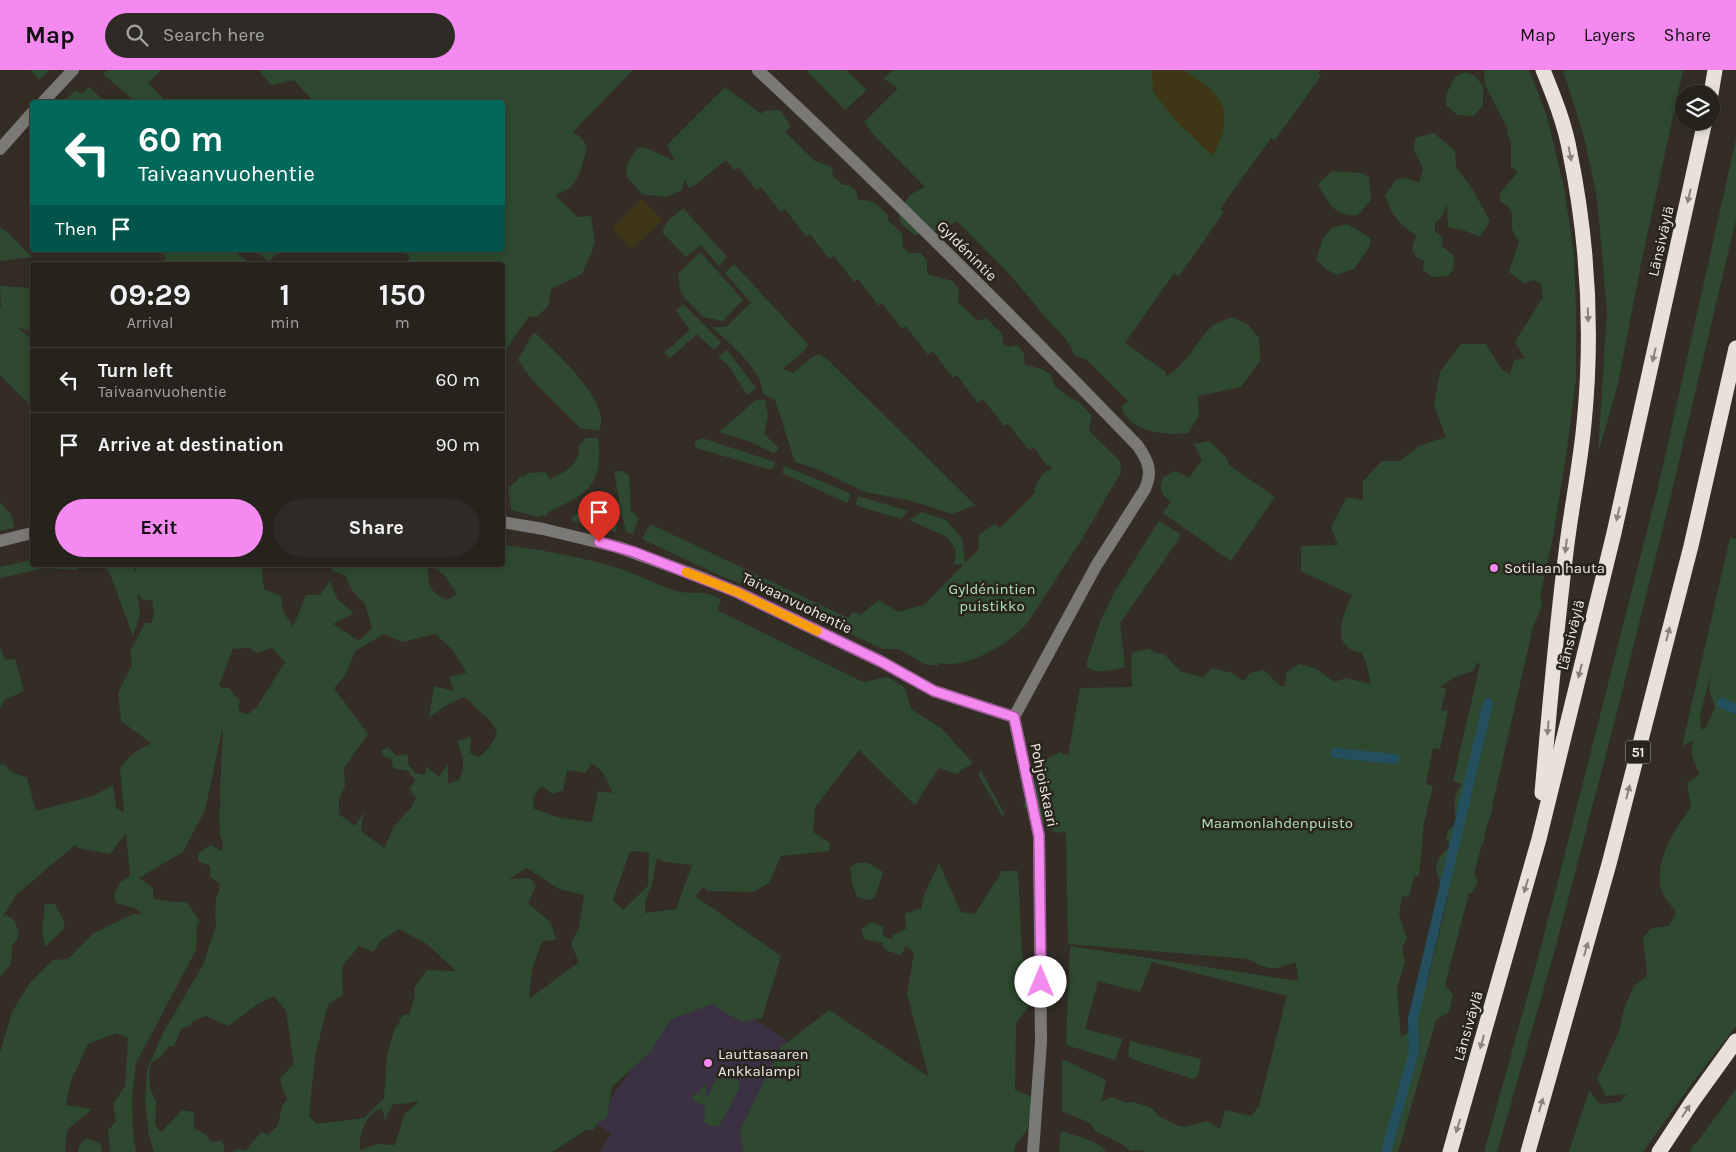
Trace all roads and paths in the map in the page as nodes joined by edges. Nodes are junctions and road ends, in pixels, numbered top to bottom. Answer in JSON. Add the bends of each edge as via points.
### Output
{"nodes":[{"id":1,"x":73,"y":70,"type":"edge"},
{"id":2,"x":758,"y":70,"type":"edge"},
{"id":3,"x":1544,"y":70,"type":"edge"},
{"id":4,"x":1716,"y":70,"type":"edge"},
{"id":5,"x":1713,"y":85,"type":"edge"},
{"id":6,"x":45,"y":100,"type":"edge"},
{"id":7,"x":30,"y":115,"type":"edge"},
{"id":8,"x":1703,"y":130,"type":"edge"},
{"id":9,"x":0,"y":149,"type":"edge"},
{"id":10,"x":1736,"y":348,"type":"edge"},
{"id":11,"x":505,"y":523,"type":"edge"},
{"id":12,"x":30,"y":534,"type":"edge"},
{"id":13,"x":0,"y":541,"type":"edge"},
{"id":14,"x":1014,"y":717,"type":"junction"},
{"id":15,"x":1539,"y":839,"type":"junction"},
{"id":16,"x":1736,"y":1041,"type":"edge"},
{"id":17,"x":1033,"y":1152,"type":"edge"},
{"id":18,"x":1450,"y":1152,"type":"edge"},
{"id":19,"x":1528,"y":1152,"type":"edge"},
{"id":20,"x":1659,"y":1152,"type":"edge"}],
"edges":[{"from":1,"to":6,"type":"street"},
{"from":2,"to":14,"type":"street","name":"Gyldénintie","via":[[876,182],[1138,446],[1147,460],[1150,478],[1145,489],[1096,566]]},
{"from":3,"to":15,"type":"highway","one_way":true,"via":[[1570,152],[1587,271],[1590,351],[1584,425],[1554,644]]},
{"from":4,"to":5,"type":"highway"},
{"from":7,"to":9,"type":"street"},
{"from":8,"to":15,"type":"highway","name":"Länsiväylä","one_way":true,"via":[[1614,533]]},
{"from":19,"to":10,"type":"highway","number":"51","one_way":true,"via":[[1612,855]]},
{"from":11,"to":14,"type":"street","name":"Taivaanvuohentie","via":[[618,547],[703,578],[882,662],[934,691]]},
{"from":12,"to":13,"type":"street"},
{"from":14,"to":17,"type":"street","name":"Pohjoiskaari","via":[[1039,836],[1041,1042]]},
{"from":15,"to":18,"type":"highway","name":"Länsiväylä","one_way":true},
{"from":20,"to":16,"type":"highway","one_way":true}]}
